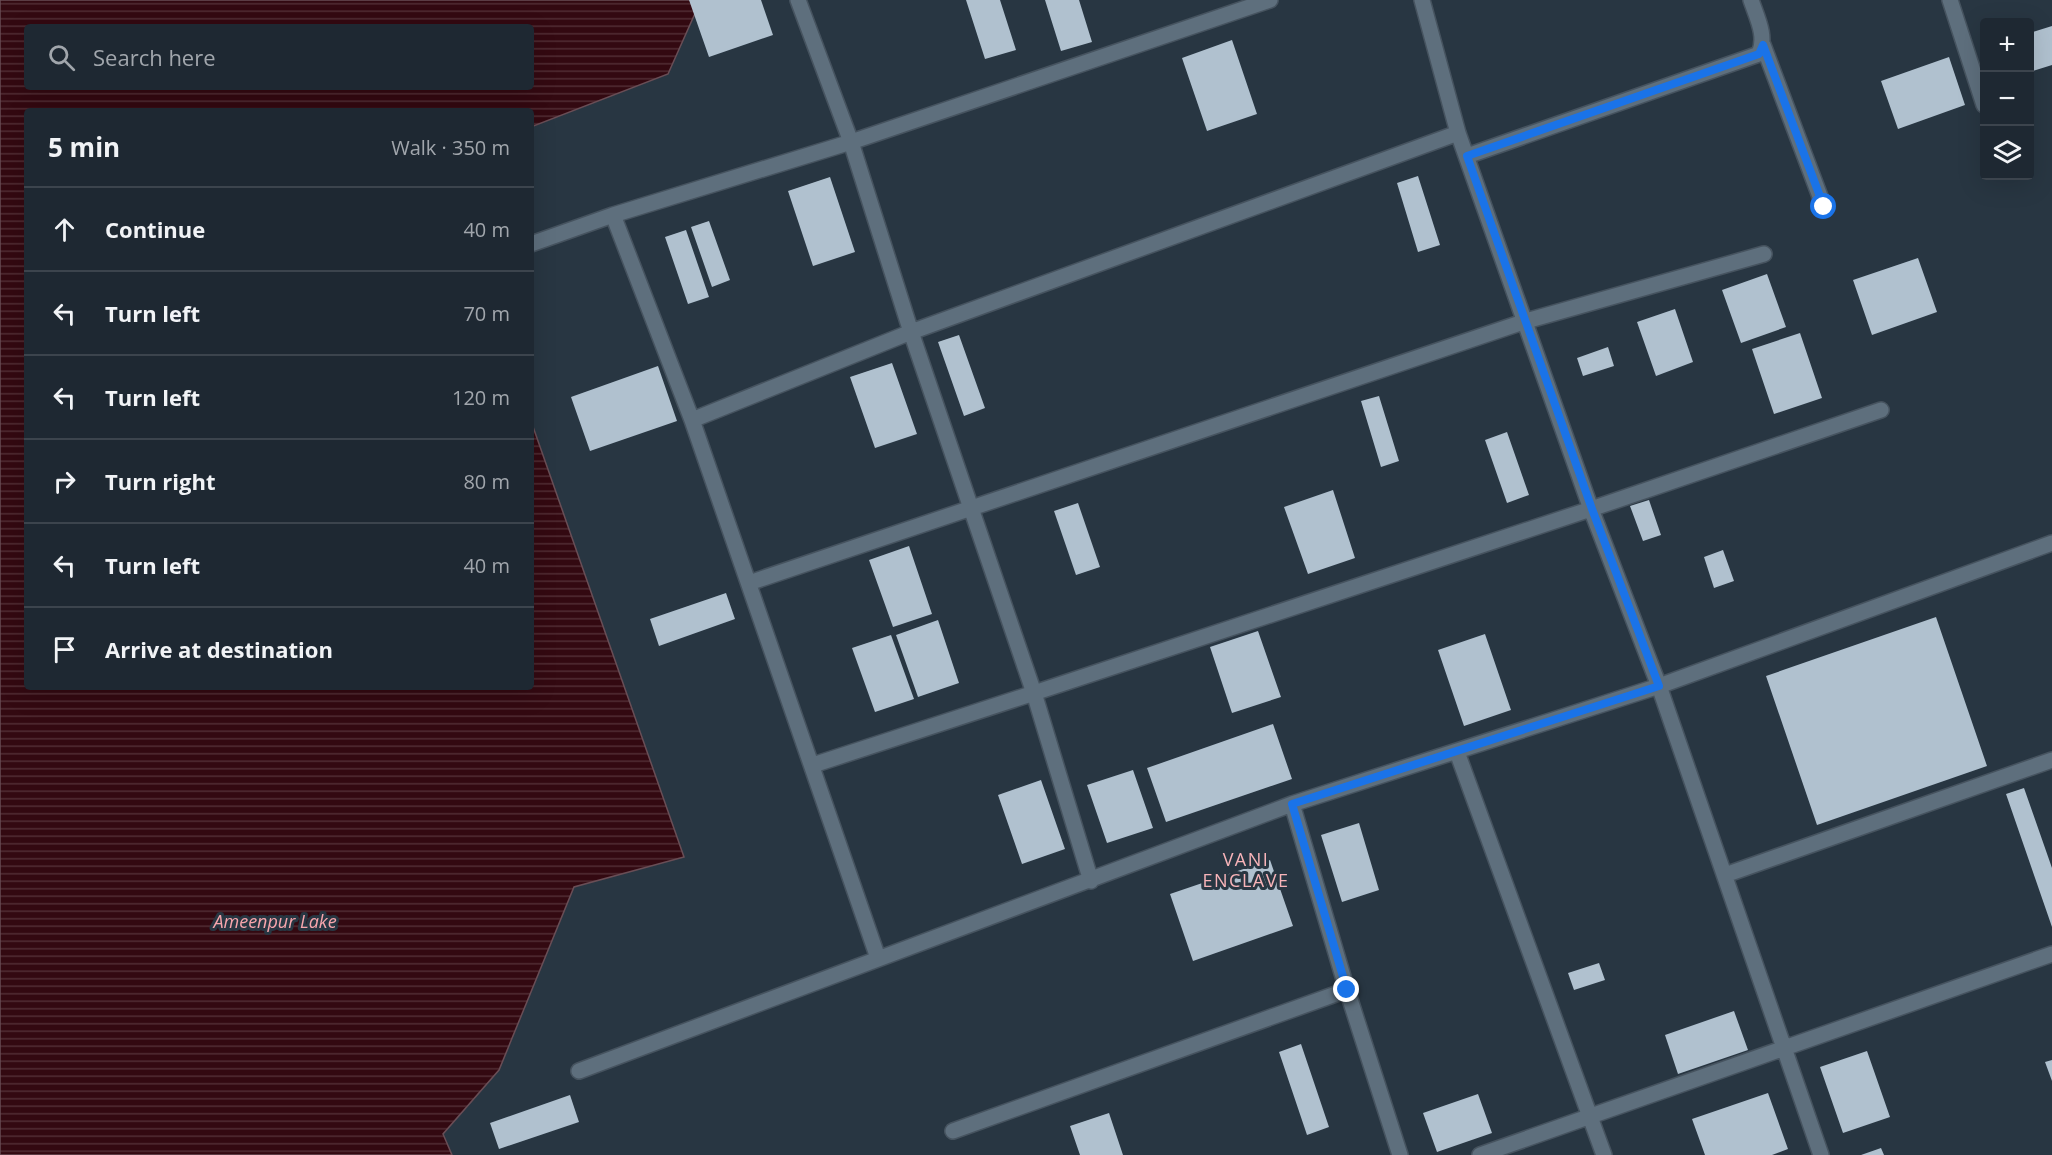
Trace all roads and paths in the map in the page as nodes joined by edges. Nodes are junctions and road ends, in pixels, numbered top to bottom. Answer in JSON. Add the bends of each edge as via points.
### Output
{"nodes":[{"id":1,"x":798,"y":0,"type":"edge"},
{"id":2,"x":1270,"y":0,"type":"edge"},
{"id":3,"x":1422,"y":0,"type":"edge"},
{"id":4,"x":1751,"y":0,"type":"edge"},
{"id":5,"x":1950,"y":0,"type":"edge"},
{"id":6,"x":1763,"y":45,"type":"junction"},
{"id":7,"x":1980,"y":93,"type":"edge"},
{"id":8,"x":1458,"y":133,"type":"junction"},
{"id":9,"x":851,"y":142,"type":"junction"},
{"id":10,"x":1467,"y":156,"type":"junction"},
{"id":11,"x":1824,"y":207,"type":"dead end"},
{"id":12,"x":613,"y":215,"type":"junction"},
{"id":13,"x":534,"y":243,"type":"edge"},
{"id":14,"x":1764,"y":254,"type":"dead end"},
{"id":15,"x":1526,"y":321,"type":"junction"},
{"id":16,"x":911,"y":332,"type":"junction"},
{"id":17,"x":1881,"y":410,"type":"dead end"},
{"id":18,"x":692,"y":420,"type":"junction"},
{"id":19,"x":971,"y":509,"type":"junction"},
{"id":20,"x":1592,"y":509,"type":"junction"},
{"id":21,"x":2052,"y":543,"type":"edge"},
{"id":22,"x":749,"y":583,"type":"junction"},
{"id":23,"x":1659,"y":686,"type":"junction"},
{"id":24,"x":1034,"y":693,"type":"junction"},
{"id":25,"x":1457,"y":752,"type":"junction"},
{"id":26,"x":2052,"y":760,"type":"edge"},
{"id":27,"x":813,"y":765,"type":"junction"},
{"id":28,"x":1292,"y":804,"type":"junction"},
{"id":29,"x":1725,"y":875,"type":"junction"},
{"id":30,"x":1091,"y":881,"type":"junction"},
{"id":31,"x":2052,"y":954,"type":"edge"},
{"id":32,"x":878,"y":958,"type":"junction"},
{"id":33,"x":1347,"y":990,"type":"junction"},
{"id":34,"x":1784,"y":1048,"type":"junction"},
{"id":35,"x":579,"y":1071,"type":"dead end"},
{"id":36,"x":1590,"y":1117,"type":"junction"},
{"id":37,"x":953,"y":1131,"type":"dead end"},
{"id":38,"x":1400,"y":1155,"type":"edge"},
{"id":39,"x":1480,"y":1155,"type":"edge"},
{"id":40,"x":1604,"y":1155,"type":"edge"},
{"id":41,"x":1821,"y":1155,"type":"edge"}],
"edges":[{"from":1,"to":9,"type":"street"},
{"from":2,"to":9,"type":"street"},
{"from":3,"to":8,"type":"street"},
{"from":4,"to":6,"type":"street"},
{"from":5,"to":7,"type":"street"},
{"from":6,"to":10,"type":"street","via":[[1759,54]]},
{"from":6,"to":11,"type":"street"},
{"from":8,"to":10,"type":"street"},
{"from":8,"to":16,"type":"street"},
{"from":9,"to":12,"type":"street"},
{"from":9,"to":16,"type":"street"},
{"from":10,"to":15,"type":"street"},
{"from":12,"to":13,"type":"street"},
{"from":12,"to":18,"type":"street"},
{"from":14,"to":15,"type":"street"},
{"from":15,"to":19,"type":"street"},
{"from":15,"to":20,"type":"street"},
{"from":16,"to":18,"type":"street"},
{"from":16,"to":19,"type":"street"},
{"from":17,"to":20,"type":"street"},
{"from":18,"to":22,"type":"street"},
{"from":19,"to":22,"type":"street"},
{"from":19,"to":24,"type":"street"},
{"from":20,"to":23,"type":"street"},
{"from":20,"to":24,"type":"street"},
{"from":21,"to":23,"type":"street"},
{"from":22,"to":27,"type":"street"},
{"from":23,"to":25,"type":"street"},
{"from":23,"to":29,"type":"street"},
{"from":24,"to":27,"type":"street"},
{"from":24,"to":30,"type":"street"},
{"from":25,"to":28,"type":"street"},
{"from":25,"to":36,"type":"street"},
{"from":26,"to":29,"type":"street"},
{"from":27,"to":32,"type":"street"},
{"from":28,"to":30,"type":"street"},
{"from":28,"to":33,"type":"street"},
{"from":29,"to":34,"type":"street"},
{"from":30,"to":32,"type":"street"},
{"from":31,"to":34,"type":"street"},
{"from":32,"to":35,"type":"street"},
{"from":33,"to":37,"type":"street"},
{"from":33,"to":38,"type":"street"},
{"from":34,"to":36,"type":"street"},
{"from":34,"to":41,"type":"street"},
{"from":36,"to":39,"type":"street"},
{"from":36,"to":40,"type":"street"}]}
